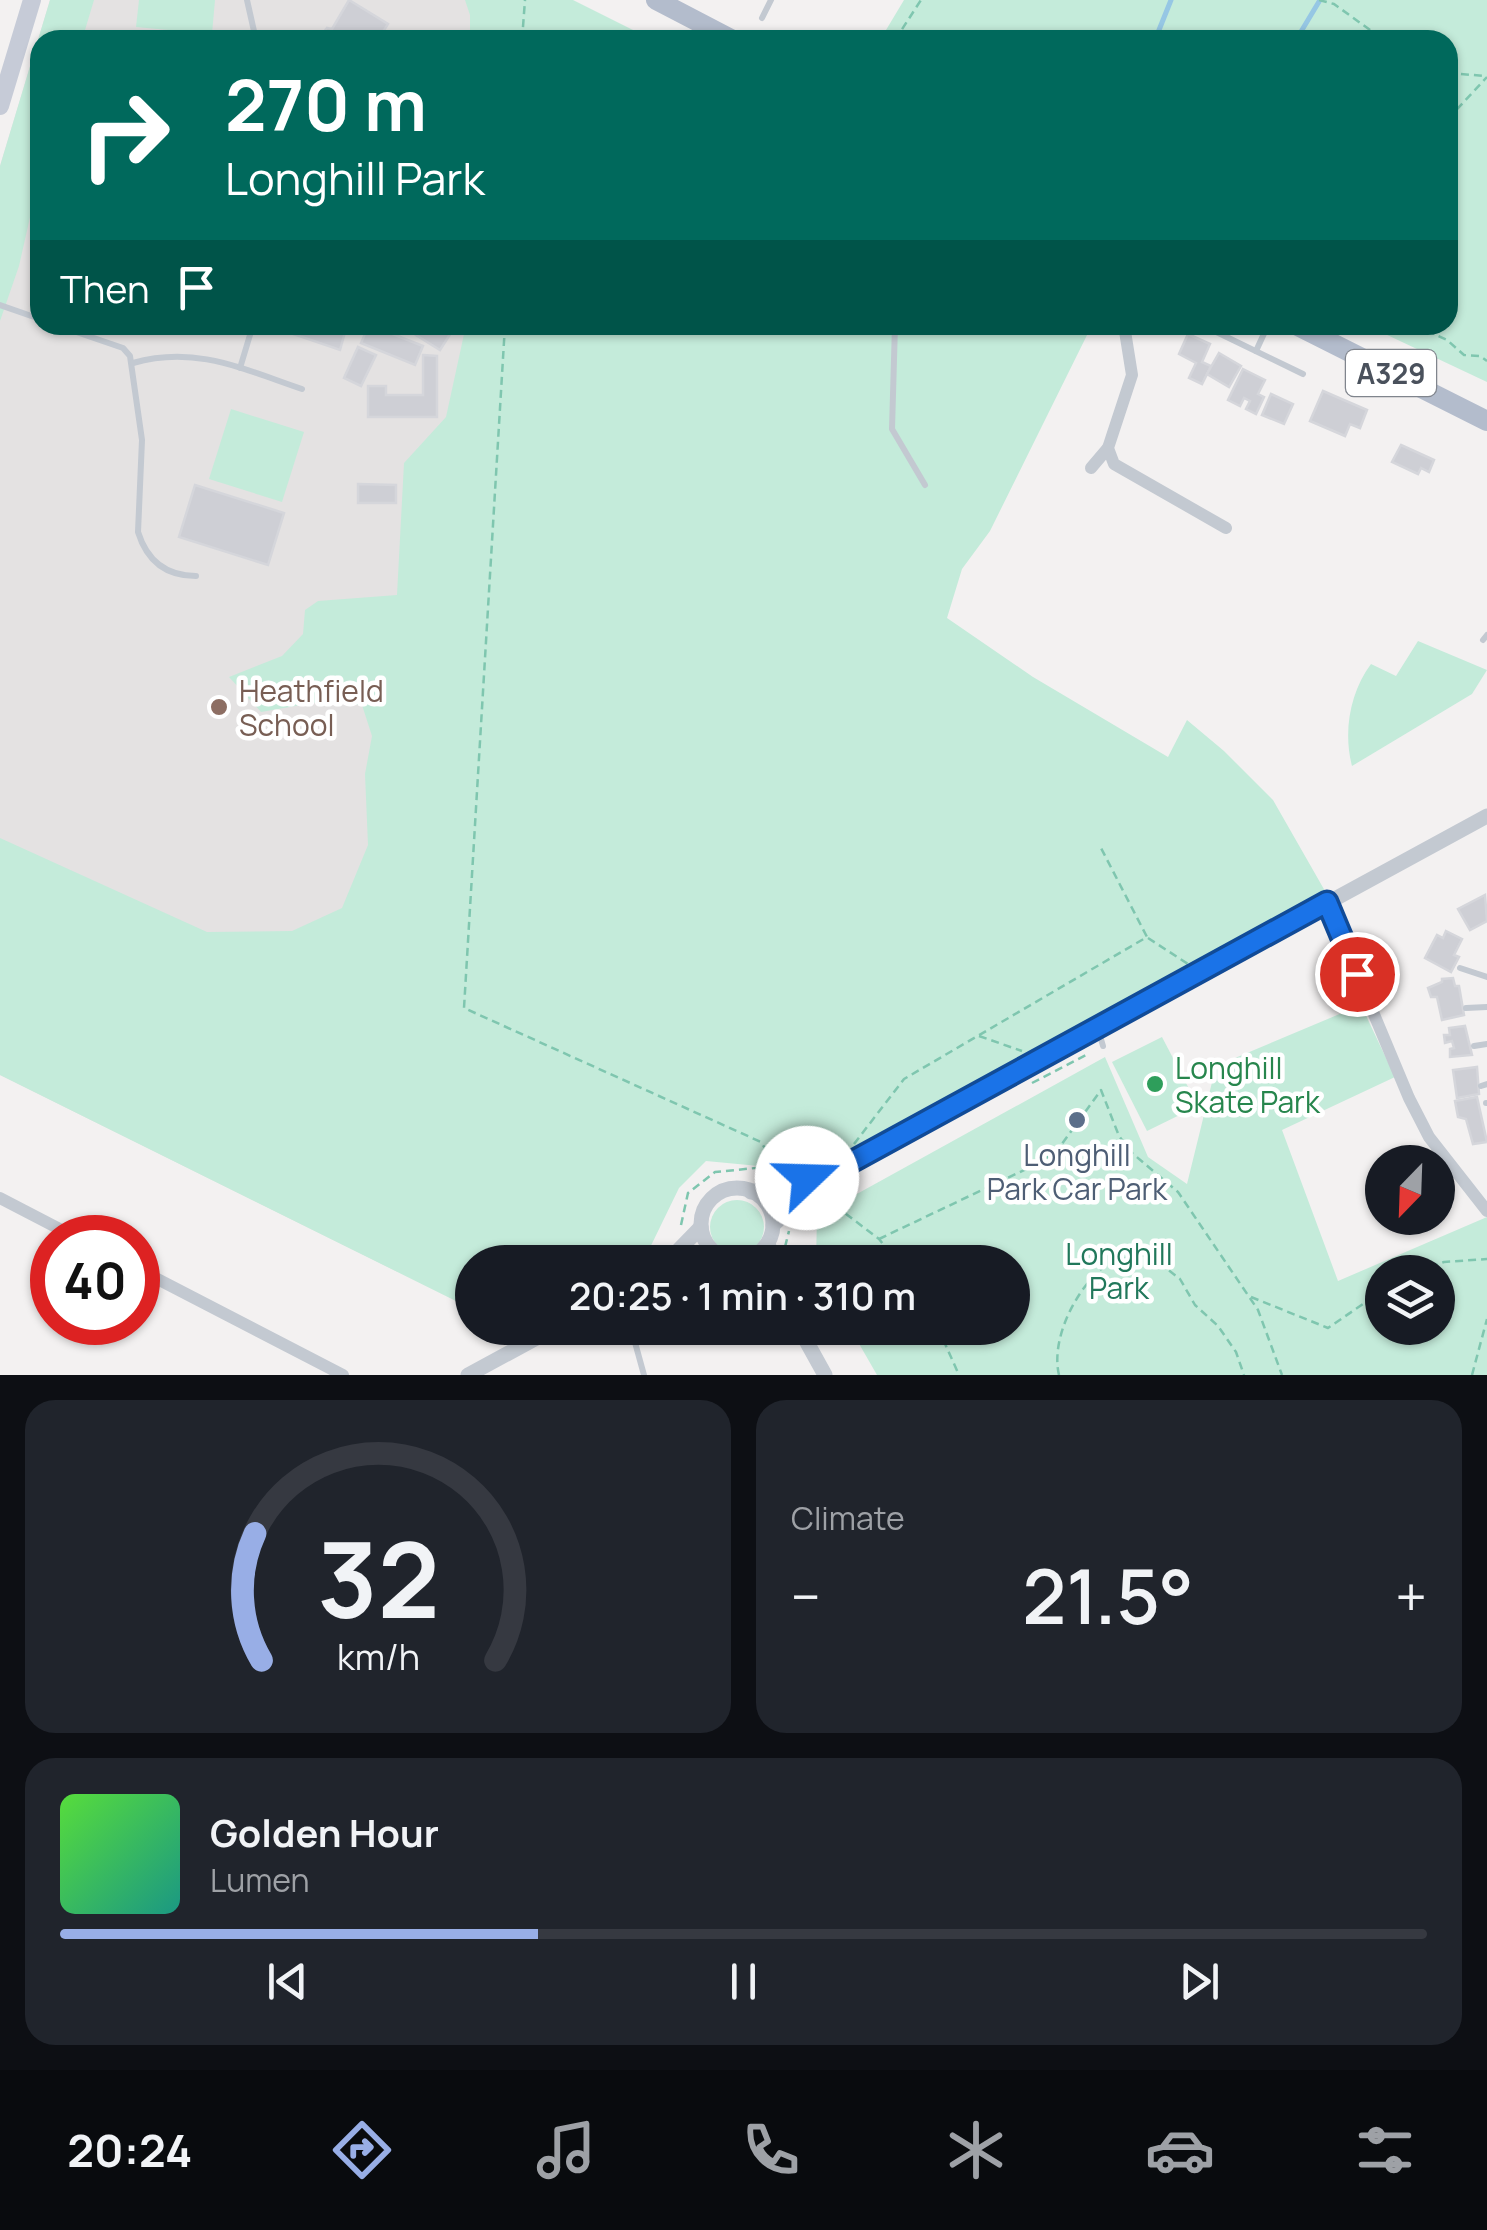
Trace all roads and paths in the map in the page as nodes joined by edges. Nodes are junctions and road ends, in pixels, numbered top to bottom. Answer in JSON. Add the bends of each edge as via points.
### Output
{"nodes":[{"id":1,"x":32,"y":0,"type":"edge"},
{"id":2,"x":248,"y":0,"type":"edge"},
{"id":3,"x":524,"y":0,"type":"edge"},
{"id":4,"x":656,"y":0,"type":"edge"},
{"id":5,"x":770,"y":0,"type":"edge"},
{"id":6,"x":921,"y":0,"type":"edge"},
{"id":7,"x":1319,"y":0,"type":"edge"},
{"id":8,"x":762,"y":18,"type":"dead end"},
{"id":9,"x":254,"y":30,"type":"edge"},
{"id":10,"x":522,"y":30,"type":"edge"},
{"id":11,"x":713,"y":30,"type":"edge"},
{"id":12,"x":902,"y":30,"type":"edge"},
{"id":13,"x":1370,"y":30,"type":"edge"},
{"id":14,"x":1458,"y":73,"type":"edge"},
{"id":15,"x":1487,"y":77,"type":"edge"},
{"id":16,"x":0,"y":106,"type":"edge"},
{"id":17,"x":1458,"y":108,"type":"edge"},
{"id":18,"x":0,"y":305,"type":"edge"},
{"id":19,"x":30,"y":316,"type":"edge"},
{"id":20,"x":85,"y":335,"type":"edge"},
{"id":21,"x":250,"y":335,"type":"edge"},
{"id":22,"x":504,"y":335,"type":"edge"},
{"id":23,"x":896,"y":335,"type":"edge"},
{"id":24,"x":1126,"y":335,"type":"edge"},
{"id":25,"x":1222,"y":335,"type":"edge"},
{"id":26,"x":1264,"y":335,"type":"edge"},
{"id":27,"x":1316,"y":335,"type":"edge"},
{"id":28,"x":1436,"y":335,"type":"edge"},
{"id":29,"x":1256,"y":352,"type":"junction"},
{"id":30,"x":1487,"y":361,"type":"edge"},
{"id":31,"x":133,"y":363,"type":"junction"},
{"id":32,"x":240,"y":368,"type":"junction"},
{"id":33,"x":1302,"y":374,"type":"dead end"},
{"id":34,"x":302,"y":389,"type":"dead end"},
{"id":35,"x":1487,"y":422,"type":"edge"},
{"id":36,"x":1108,"y":448,"type":"junction"},
{"id":37,"x":1091,"y":468,"type":"dead end"},
{"id":38,"x":925,"y":485,"type":"dead end"},
{"id":39,"x":1226,"y":528,"type":"dead end"},
{"id":40,"x":196,"y":576,"type":"dead end"},
{"id":41,"x":1487,"y":816,"type":"edge"},
{"id":42,"x":1102,"y":848,"type":"dead end"},
{"id":43,"x":1327,"y":902,"type":"junction"},
{"id":44,"x":1147,"y":937,"type":"junction"},
{"id":45,"x":1460,"y":968,"type":"dead end"},
{"id":46,"x":1200,"y":972,"type":"junction"},
{"id":47,"x":1487,"y":977,"type":"edge"},
{"id":48,"x":1487,"y":1006,"type":"edge"},
{"id":49,"x":1466,"y":1008,"type":"dead end"},
{"id":50,"x":1097,"y":1028,"type":"junction"},
{"id":51,"x":979,"y":1036,"type":"junction"},
{"id":52,"x":1487,"y":1044,"type":"edge"},
{"id":53,"x":1103,"y":1046,"type":"dead end"},
{"id":54,"x":1474,"y":1046,"type":"dead end"},
{"id":55,"x":1042,"y":1058,"type":"junction"},
{"id":56,"x":776,"y":1166,"type":"junction"},
{"id":57,"x":844,"y":1166,"type":"junction"},
{"id":58,"x":751,"y":1192,"type":"junction"},
{"id":59,"x":820,"y":1194,"type":"dead end"},
{"id":60,"x":0,"y":1198,"type":"edge"},
{"id":61,"x":1487,"y":1210,"type":"edge"},
{"id":62,"x":33,"y":1215,"type":"edge"},
{"id":63,"x":793,"y":1222,"type":"dead end"},
{"id":64,"x":773,"y":1225,"type":"junction"},
{"id":65,"x":680,"y":1227,"type":"dead end"},
{"id":66,"x":702,"y":1227,"type":"junction"},
{"id":67,"x":879,"y":1239,"type":"junction"},
{"id":68,"x":768,"y":1243,"type":"edge"},
{"id":69,"x":684,"y":1245,"type":"edge"},
{"id":70,"x":708,"y":1245,"type":"edge"},
{"id":71,"x":784,"y":1245,"type":"edge"},
{"id":72,"x":884,"y":1245,"type":"edge"},
{"id":73,"x":1487,"y":1259,"type":"edge"},
{"id":74,"x":1455,"y":1261,"type":"edge"},
{"id":75,"x":160,"y":1280,"type":"edge"},
{"id":76,"x":1248,"y":1296,"type":"junction"},
{"id":77,"x":1365,"y":1303,"type":"edge"},
{"id":78,"x":1487,"y":1318,"type":"edge"},
{"id":79,"x":524,"y":1345,"type":"edge"},
{"id":80,"x":635,"y":1345,"type":"edge"},
{"id":81,"x":808,"y":1345,"type":"edge"},
{"id":82,"x":946,"y":1345,"type":"edge"},
{"id":83,"x":343,"y":1375,"type":"edge"},
{"id":84,"x":468,"y":1375,"type":"edge"},
{"id":85,"x":644,"y":1375,"type":"edge"},
{"id":86,"x":825,"y":1375,"type":"edge"},
{"id":87,"x":960,"y":1375,"type":"edge"},
{"id":88,"x":1058,"y":1375,"type":"edge"},
{"id":89,"x":1244,"y":1375,"type":"edge"},
{"id":90,"x":1282,"y":1375,"type":"edge"},
{"id":91,"x":1472,"y":1375,"type":"edge"}],
"edges":[{"from":1,"to":16,"type":"main road"},
{"from":2,"to":9,"type":"lane"},
{"from":3,"to":10,"type":"path"},
{"from":4,"to":11,"type":"main road"},
{"from":5,"to":8,"type":"lane"},
{"from":6,"to":12,"type":"path"},
{"from":7,"to":13,"type":"path"},
{"from":14,"to":15,"type":"path"},
{"from":15,"to":17,"type":"path"},
{"from":18,"to":19,"type":"lane"},
{"from":20,"to":31,"type":"lane","via":[[122,348]]},
{"from":21,"to":32,"type":"lane"},
{"from":22,"to":56,"type":"path","via":[[464,1008],[760,1142]]},
{"from":23,"to":38,"type":"lane","via":[[892,429]]},
{"from":24,"to":36,"type":"street","via":[[1132,376]]},
{"from":25,"to":29,"type":"lane"},
{"from":26,"to":29,"type":"lane"},
{"from":27,"to":35,"type":"main road","number":"A329"},
{"from":28,"to":30,"type":"path","via":[[1464,355]]},
{"from":29,"to":33,"type":"lane"},
{"from":31,"to":32,"type":"lane","via":[[198,356]]},
{"from":31,"to":40,"type":"lane","via":[[142,440],[142,546],[161,568]]},
{"from":32,"to":34,"type":"lane"},
{"from":36,"to":37,"type":"street"},
{"from":36,"to":39,"type":"street","via":[[1114,464]]},
{"from":41,"to":43,"type":"street"},
{"from":42,"to":44,"type":"path"},
{"from":43,"to":46,"type":"street"},
{"from":43,"to":61,"type":"street","via":[[1409,1098],[1430,1137]]},
{"from":44,"to":46,"type":"path"},
{"from":44,"to":51,"type":"path"},
{"from":45,"to":47,"type":"lane"},
{"from":46,"to":50,"type":"street"},
{"from":48,"to":49,"type":"lane"},
{"from":50,"to":53,"type":"lane"},
{"from":50,"to":55,"type":"street"},
{"from":51,"to":55,"type":"path"},
{"from":51,"to":56,"type":"path","via":[[904,1079],[852,1146]]},
{"from":52,"to":54,"type":"lane"},
{"from":55,"to":57,"type":"street"},
{"from":56,"to":65,"type":"path","via":[[715,1172],[688,1193]]},
{"from":57,"to":58,"type":"street"},
{"from":57,"to":64,"type":"street"},
{"from":58,"to":64,"type":"street","via":[[768,1206]]},
{"from":58,"to":66,"type":"street","via":[[734,1188],[716,1195]]},
{"from":59,"to":67,"type":"path"},
{"from":60,"to":62,"type":"street"},
{"from":63,"to":71,"type":"path"},
{"from":64,"to":68,"type":"street"},
{"from":66,"to":69,"type":"street"},
{"from":66,"to":70,"type":"street"},
{"from":67,"to":72,"type":"path"},
{"from":67,"to":76,"type":"path","via":[[1041,1162],[1059,1148],[1100,1090],[1119,1136],[1178,1192]]},
{"from":73,"to":74,"type":"path"},
{"from":75,"to":83,"type":"street"},
{"from":76,"to":77,"type":"path","via":[[1328,1328]]},
{"from":76,"to":90,"type":"path"},
{"from":78,"to":91,"type":"path"},
{"from":79,"to":84,"type":"street"},
{"from":80,"to":85,"type":"lane"},
{"from":81,"to":86,"type":"street"},
{"from":82,"to":87,"type":"path"},
{"from":88,"to":89,"type":"path","via":[[1054,1358],[1065,1322],[1087,1284],[1112,1260],[1148,1255],[1180,1279],[1218,1326]]}]}
